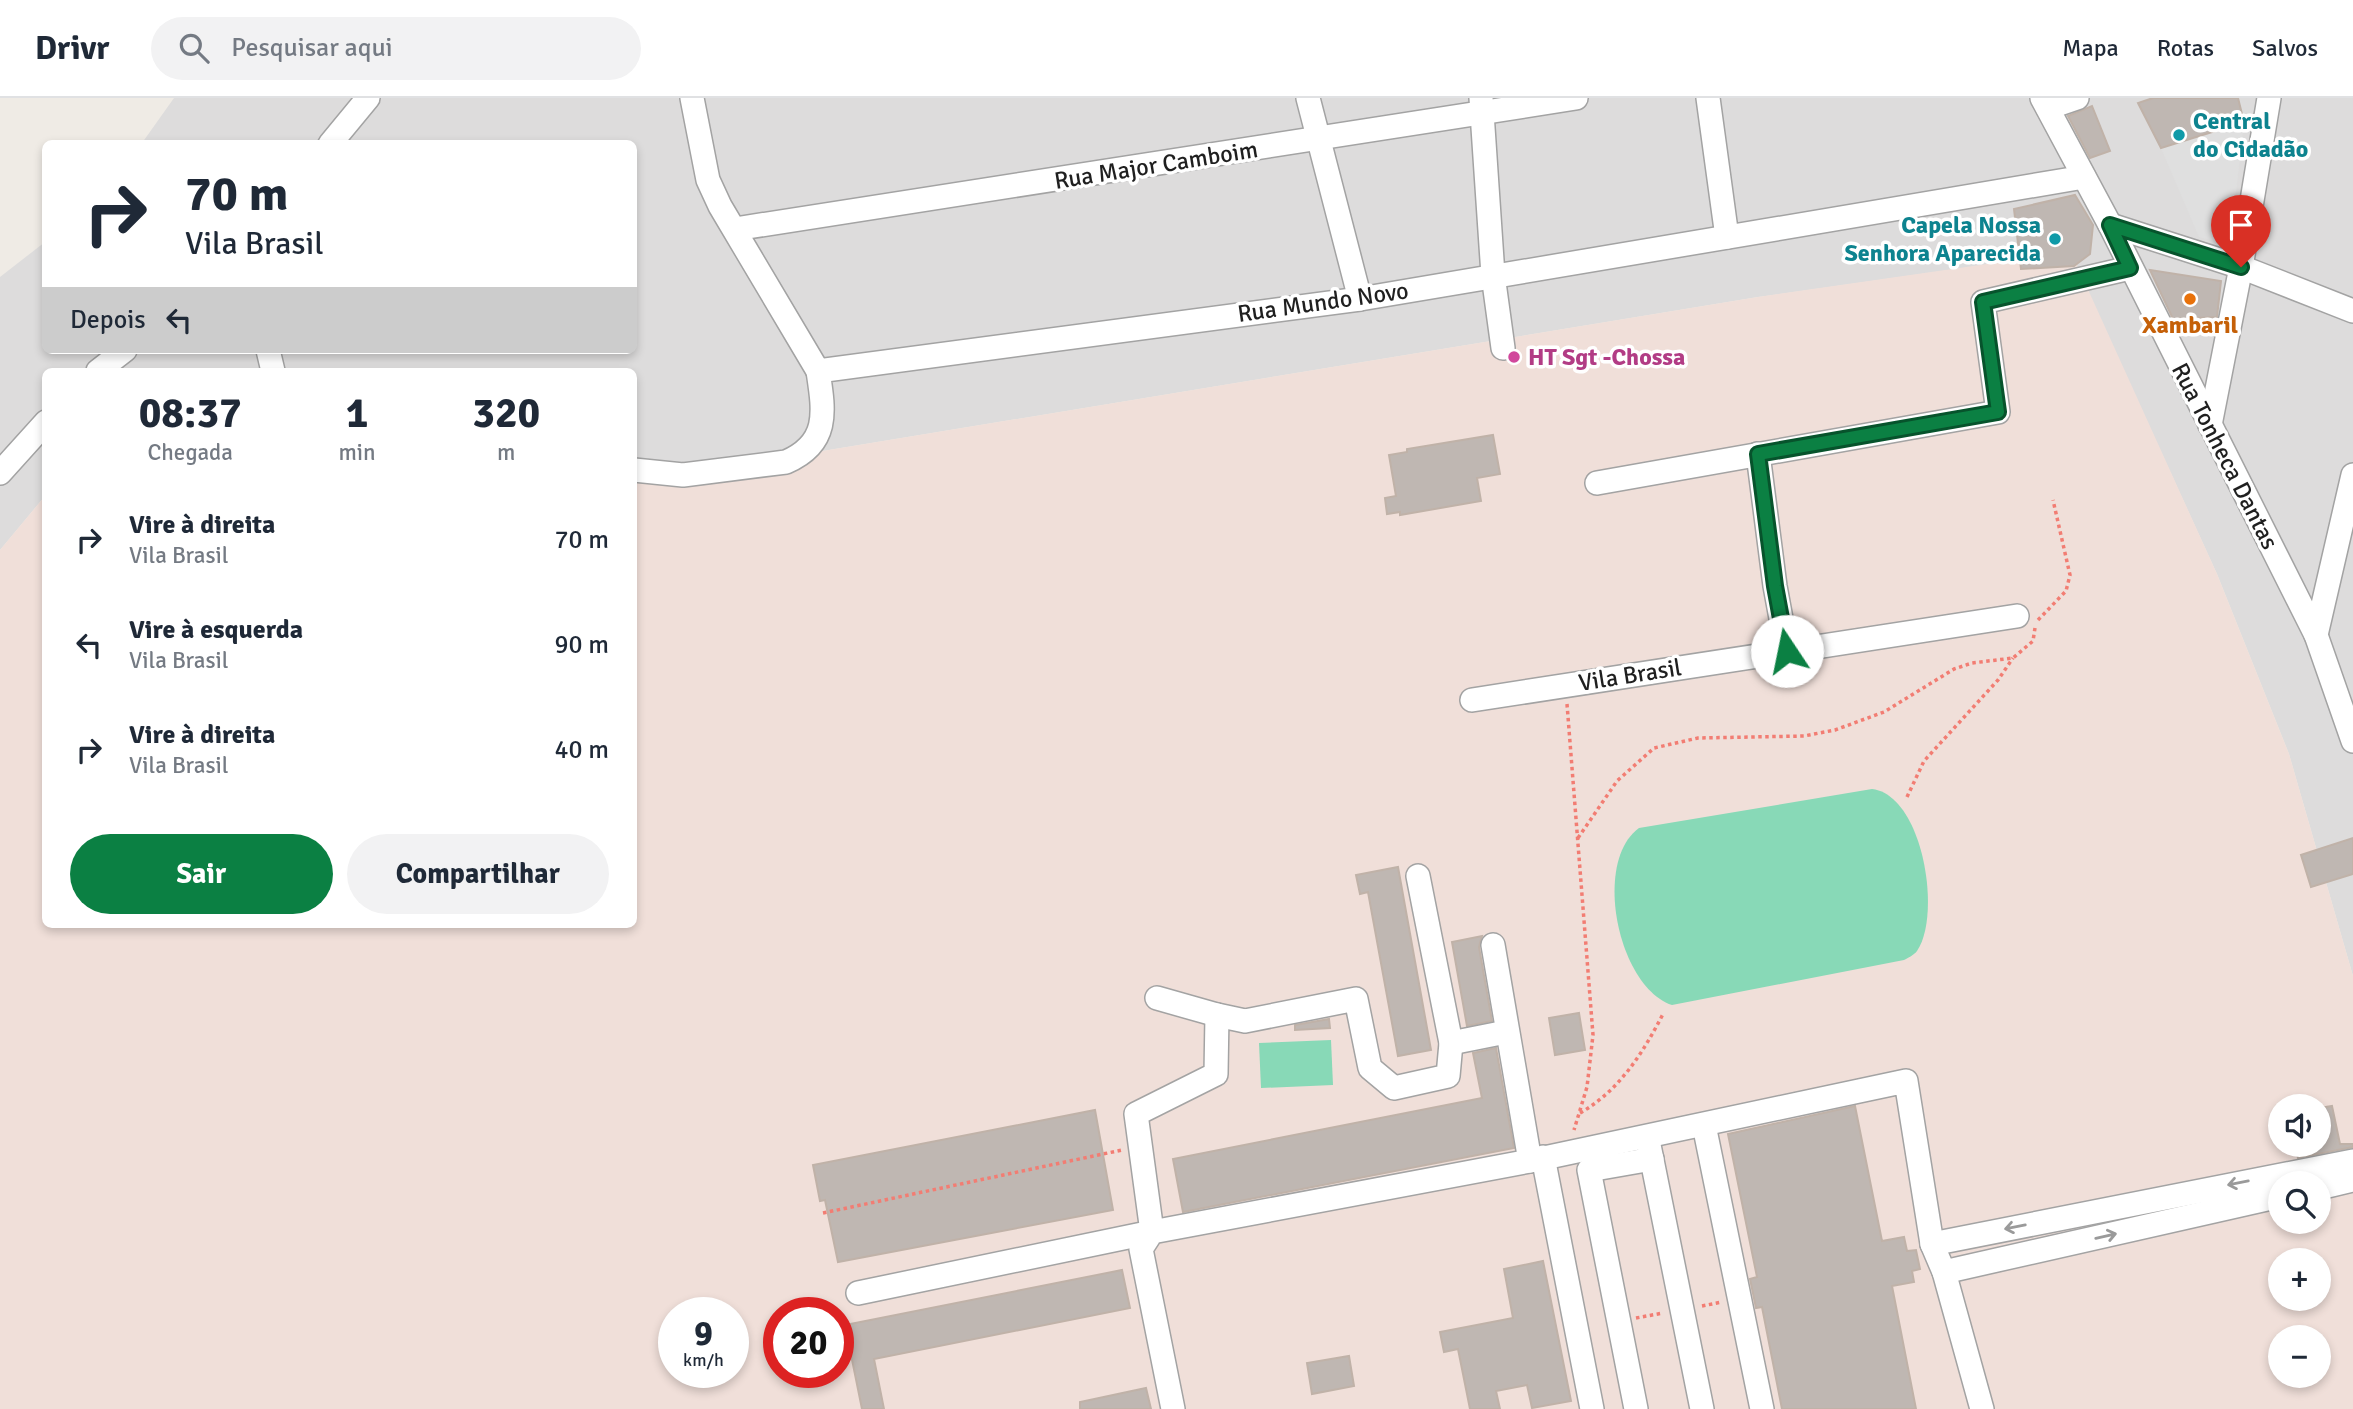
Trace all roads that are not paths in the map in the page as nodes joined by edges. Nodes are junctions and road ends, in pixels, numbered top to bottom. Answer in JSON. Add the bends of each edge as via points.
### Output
{"nodes":[{"id":1,"x":368,"y":98,"type":"edge"},
{"id":2,"x":692,"y":98,"type":"edge"},
{"id":3,"x":1308,"y":98,"type":"edge"},
{"id":4,"x":1576,"y":98,"type":"edge"},
{"id":5,"x":1708,"y":98,"type":"edge"},
{"id":6,"x":2077,"y":98,"type":"edge"},
{"id":7,"x":2269,"y":98,"type":"edge"},
{"id":8,"x":2045,"y":103,"type":"edge"},
{"id":9,"x":1482,"y":106,"type":"edge"},
{"id":10,"x":1321,"y":139,"type":"junction"},
{"id":11,"x":333,"y":140,"type":"edge"},
{"id":12,"x":2084,"y":177,"type":"junction"},
{"id":13,"x":2110,"y":225,"type":"junction"},
{"id":14,"x":735,"y":229,"type":"junction"},
{"id":15,"x":1727,"y":237,"type":"junction"},
{"id":16,"x":2241,"y":267,"type":"junction"},
{"id":17,"x":2130,"y":268,"type":"junction"},
{"id":18,"x":1493,"y":275,"type":"junction"},
{"id":19,"x":1360,"y":299,"type":"junction"},
{"id":20,"x":2353,"y":311,"type":"edge"},
{"id":21,"x":1503,"y":348,"type":"dead end"},
{"id":22,"x":120,"y":354,"type":"edge"},
{"id":23,"x":102,"y":368,"type":"edge"},
{"id":24,"x":818,"y":371,"type":"junction"},
{"id":25,"x":2210,"y":425,"type":"junction"},
{"id":26,"x":42,"y":426,"type":"edge"},
{"id":27,"x":1758,"y":454,"type":"junction"},
{"id":28,"x":637,"y":470,"type":"edge"},
{"id":29,"x":0,"y":473,"type":"edge"},
{"id":30,"x":2353,"y":475,"type":"edge"},
{"id":31,"x":1597,"y":483,"type":"dead end"},
{"id":32,"x":2017,"y":616,"type":"dead end"},
{"id":33,"x":2316,"y":635,"type":"junction"},
{"id":34,"x":1787,"y":651,"type":"junction"},
{"id":35,"x":1472,"y":700,"type":"dead end"},
{"id":36,"x":2353,"y":741,"type":"edge"},
{"id":37,"x":1418,"y":876,"type":"dead end"},
{"id":38,"x":1493,"y":945,"type":"dead end"},
{"id":39,"x":1157,"y":999,"type":"dead end"},
{"id":40,"x":1217,"y":1015,"type":"junction"},
{"id":41,"x":1506,"y":1032,"type":"junction"},
{"id":42,"x":1451,"y":1043,"type":"junction"},
{"id":43,"x":1704,"y":1125,"type":"junction"},
{"id":44,"x":1647,"y":1135,"type":"junction"},
{"id":45,"x":1536,"y":1159,"type":"junction"},
{"id":46,"x":1652,"y":1159,"type":"junction"},
{"id":47,"x":2353,"y":1161,"type":"edge"},
{"id":48,"x":2353,"y":1180,"type":"edge"},
{"id":49,"x":2331,"y":1185,"type":"edge"},
{"id":50,"x":2268,"y":1199,"type":"edge"},
{"id":51,"x":1152,"y":1232,"type":"junction"},
{"id":52,"x":1932,"y":1244,"type":"junction"},
{"id":53,"x":1944,"y":1272,"type":"junction"},
{"id":54,"x":858,"y":1293,"type":"dead end"},
{"id":55,"x":1173,"y":1409,"type":"edge"},
{"id":56,"x":1592,"y":1409,"type":"edge"},
{"id":57,"x":1636,"y":1409,"type":"edge"},
{"id":58,"x":1702,"y":1409,"type":"edge"},
{"id":59,"x":1762,"y":1409,"type":"edge"},
{"id":60,"x":1982,"y":1409,"type":"edge"}],
"edges":[{"from":1,"to":11,"type":"street"},
{"from":2,"to":14,"type":"street","via":[[708,180]]},
{"from":3,"to":10,"type":"street"},
{"from":4,"to":9,"type":"street","name":"Rua Major Camboim"},
{"from":5,"to":15,"type":"street"},
{"from":6,"to":8,"type":"street"},
{"from":7,"to":16,"type":"street"},
{"from":8,"to":12,"type":"street","name":"Rua Tonheca Dantas"},
{"from":9,"to":10,"type":"street","name":"Rua Major Camboim"},
{"from":9,"to":18,"type":"street"},
{"from":10,"to":14,"type":"street","name":"Rua Major Camboim"},
{"from":10,"to":19,"type":"street"},
{"from":12,"to":13,"type":"street","name":"Rua Tonheca Dantas"},
{"from":12,"to":15,"type":"street","name":"Rua Mundo Novo"},
{"from":13,"to":16,"type":"street"},
{"from":13,"to":17,"type":"street","name":"Rua Tonheca Dantas"},
{"from":14,"to":24,"type":"street"},
{"from":15,"to":18,"type":"street","name":"Rua Mundo Novo"},
{"from":16,"to":20,"type":"street"},
{"from":16,"to":25,"type":"street"},
{"from":17,"to":25,"type":"street","name":"Rua Tonheca Dantas"},
{"from":17,"to":27,"type":"street","via":[[1983,302],[1998,412]]},
{"from":18,"to":19,"type":"street","name":"Rua Mundo Novo"},
{"from":18,"to":21,"type":"street"},
{"from":19,"to":24,"type":"street","name":"Rua Mundo Novo"},
{"from":22,"to":23,"type":"street"},
{"from":24,"to":28,"type":"street","via":[[822,425],[799,456],[786,462],[683,475]]},
{"from":25,"to":33,"type":"street","name":"Rua Tonheca Dantas"},
{"from":26,"to":29,"type":"street"},
{"from":27,"to":31,"type":"street"},
{"from":27,"to":34,"type":"street"},
{"from":30,"to":33,"type":"street"},
{"from":32,"to":34,"type":"street","name":"Vila Brasil"},
{"from":33,"to":36,"type":"street","name":"Rua Tonheca Dantas"},
{"from":34,"to":35,"type":"street","name":"Vila Brasil"},
{"from":37,"to":42,"type":"street"},
{"from":38,"to":41,"type":"street"},
{"from":39,"to":40,"type":"street"},
{"from":40,"to":42,"type":"street","via":[[1245,1021],[1356,999],[1370,1068],[1394,1088],[1448,1076]]},
{"from":40,"to":51,"type":"street","via":[[1216,1074],[1136,1114]]},
{"from":41,"to":42,"type":"street"},
{"from":41,"to":45,"type":"street"},
{"from":43,"to":44,"type":"street"},
{"from":43,"to":52,"type":"street","via":[[1906,1081]]},
{"from":43,"to":59,"type":"street"},
{"from":44,"to":45,"type":"street"},
{"from":44,"to":46,"type":"street"},
{"from":45,"to":51,"type":"street"},
{"from":45,"to":56,"type":"street"},
{"from":46,"to":57,"type":"street","via":[[1589,1170]]},
{"from":46,"to":58,"type":"street"},
{"from":47,"to":52,"type":"street","one_way":true},
{"from":48,"to":49,"type":"street"},
{"from":53,"to":50,"type":"street","one_way":true},
{"from":51,"to":54,"type":"street"},
{"from":51,"to":55,"type":"street","via":[[1140,1249]]},
{"from":52,"to":53,"type":"street"},
{"from":53,"to":60,"type":"street"}]}
